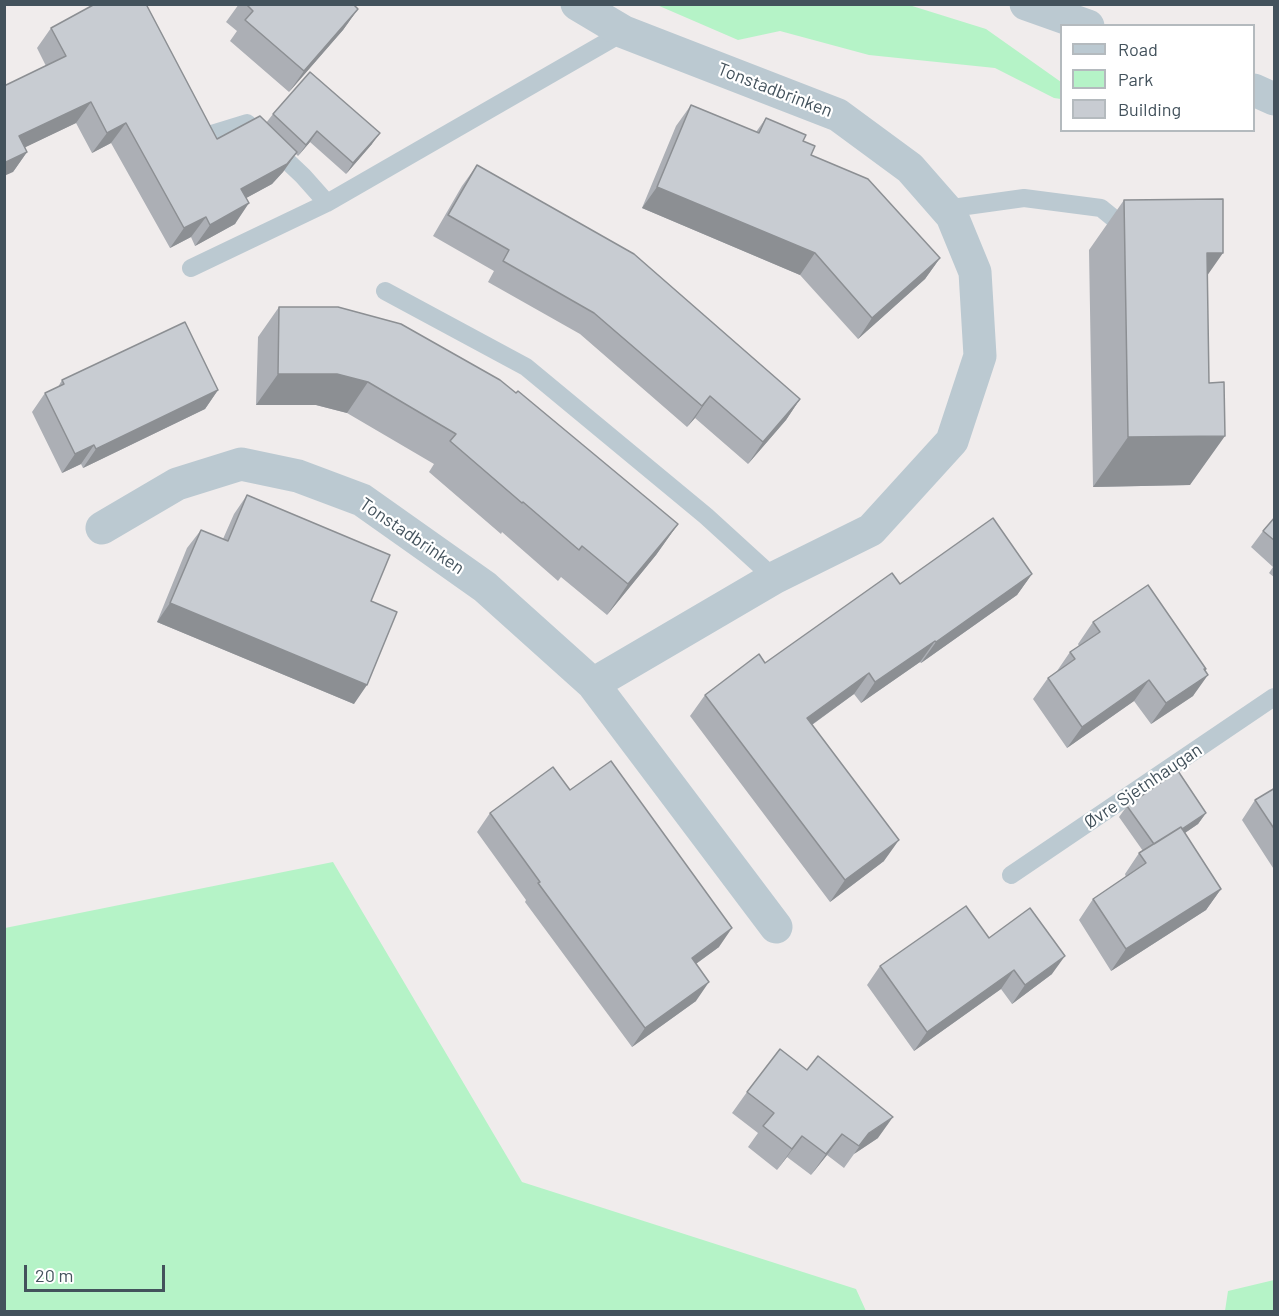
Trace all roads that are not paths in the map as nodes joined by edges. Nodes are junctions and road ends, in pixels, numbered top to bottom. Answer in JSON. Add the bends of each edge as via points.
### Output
{"nodes":[{"id":1,"x":577,"y":4,"type":"edge"},
{"id":2,"x":1026,"y":4,"type":"edge"},
{"id":3,"x":1082,"y":24,"type":"edge"},
{"id":4,"x":624,"y":32,"type":"junction"},
{"id":5,"x":1255,"y":90,"type":"edge"},
{"id":6,"x":1275,"y":99,"type":"edge"},
{"id":7,"x":208,"y":135,"type":"edge"},
{"id":8,"x":327,"y":202,"type":"junction"},
{"id":9,"x":945,"y":209,"type":"junction"},
{"id":10,"x":1123,"y":226,"type":"edge"},
{"id":11,"x":191,"y":268,"type":"dead end"},
{"id":12,"x":386,"y":291,"type":"dead end"},
{"id":13,"x":102,"y":528,"type":"dead end"},
{"id":14,"x":774,"y":578,"type":"junction"},
{"id":15,"x":593,"y":684,"type":"junction"},
{"id":16,"x":1275,"y":697,"type":"edge"},
{"id":17,"x":1011,"y":875,"type":"dead end"},
{"id":18,"x":776,"y":927,"type":"dead end"}],
"edges":[{"from":1,"to":4,"type":"street","name":"Tonstadbrinken"},
{"from":2,"to":3,"type":"street"},
{"from":4,"to":8,"type":"lane"},
{"from":4,"to":9,"type":"street","name":"Tonstadbrinken","via":[[838,115],[910,168]]},
{"from":5,"to":6,"type":"street"},
{"from":7,"to":8,"type":"lane","via":[[247,123]]},
{"from":8,"to":11,"type":"lane"},
{"from":9,"to":10,"type":"lane","via":[[1024,198],[1101,208]]},
{"from":9,"to":14,"type":"street","name":"Tonstadbrinken","via":[[952,216],[975,272],[981,356],[952,441],[871,530]]},
{"from":12,"to":14,"type":"lane","via":[[526,367],[706,516]]},
{"from":13,"to":15,"type":"street","name":"Tonstadbrinken","via":[[177,484],[241,464],[298,476],[372,507],[485,587]]},
{"from":14,"to":15,"type":"street","name":"Tonstadbrinken"},
{"from":15,"to":18,"type":"street","name":"Tonstadbrinken"},
{"from":16,"to":17,"type":"lane","name":"Øvre Sjetnhaugan"}]}
